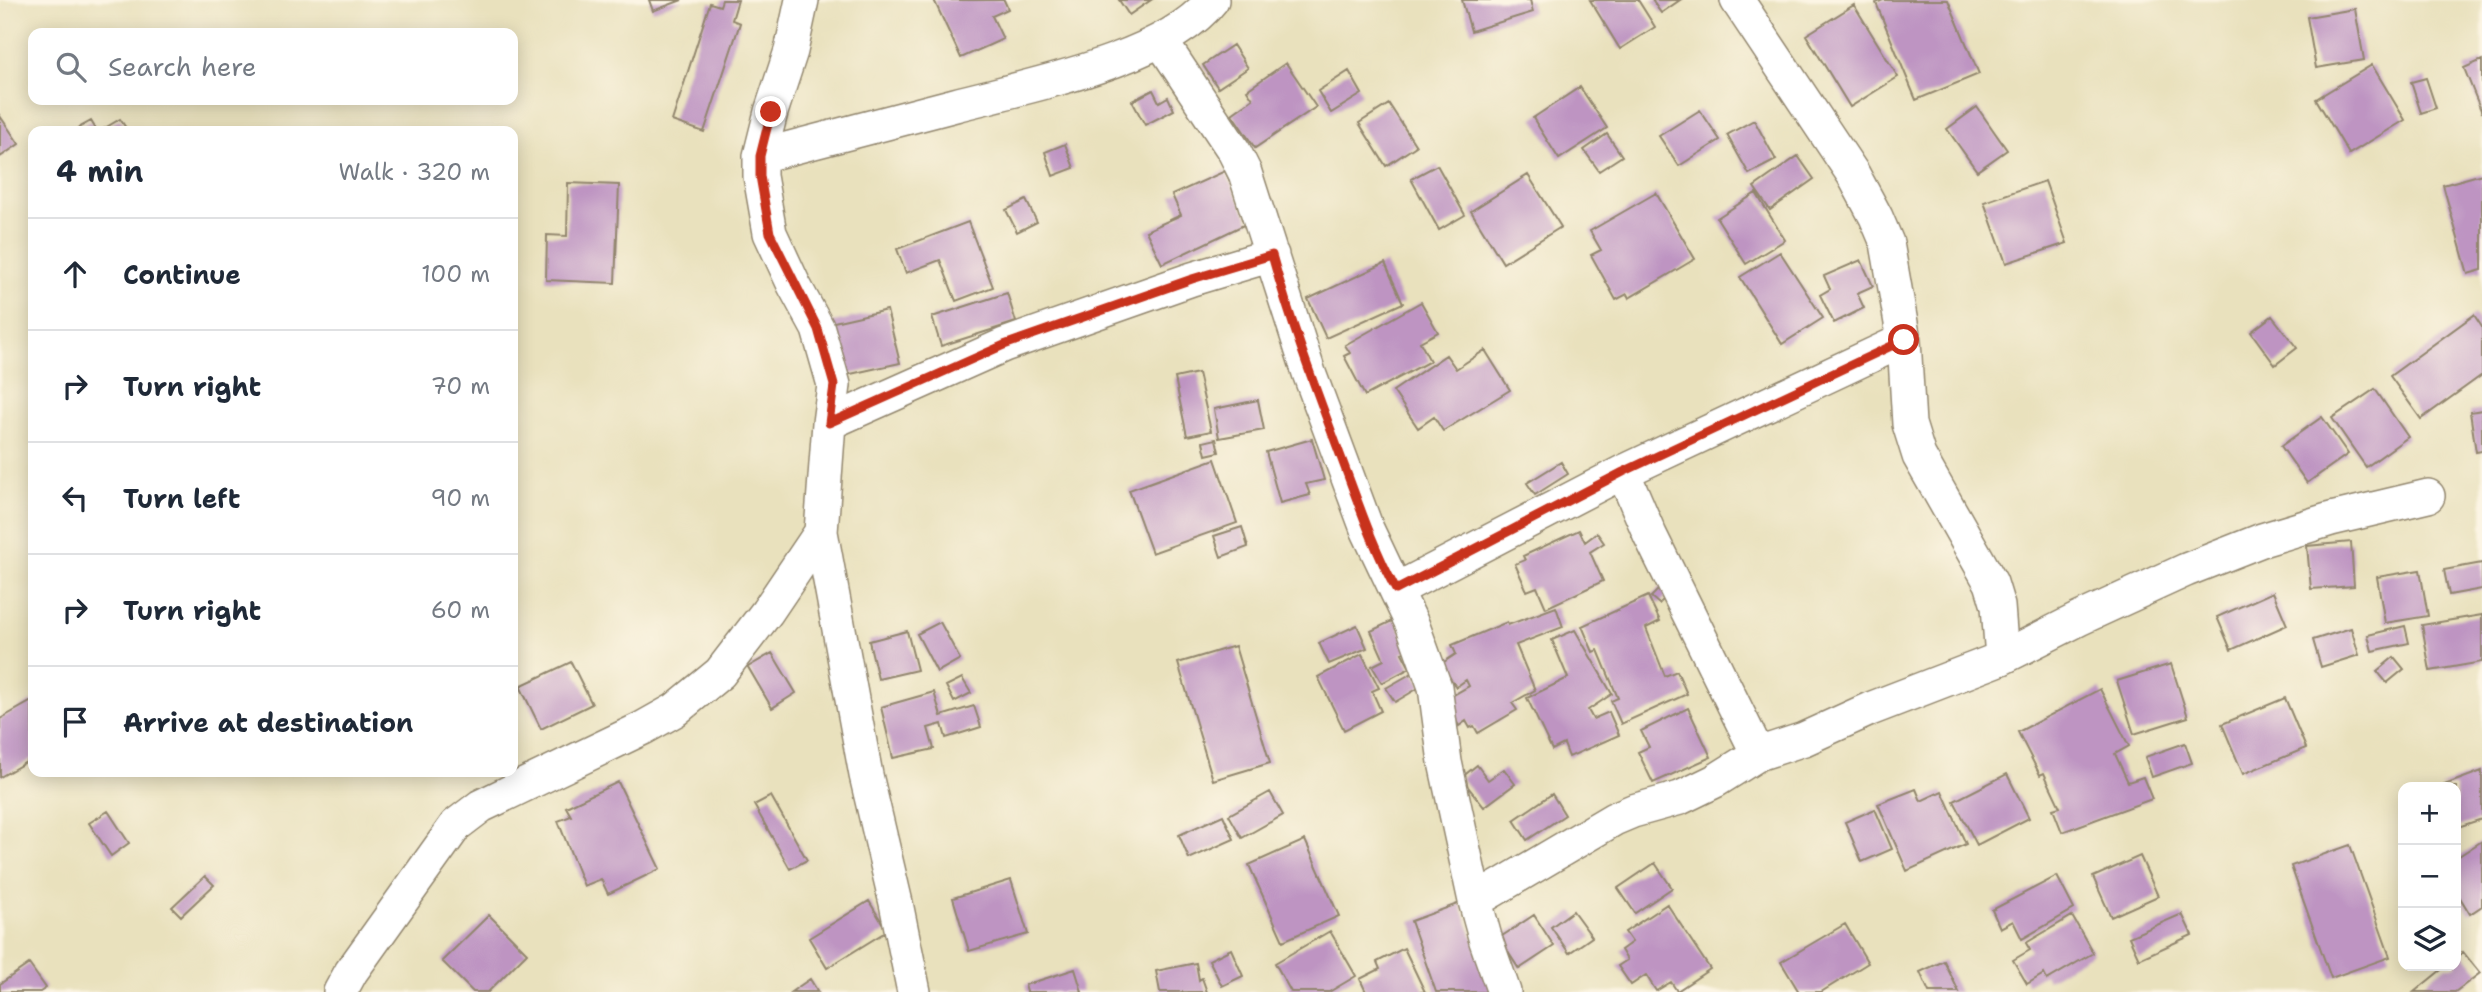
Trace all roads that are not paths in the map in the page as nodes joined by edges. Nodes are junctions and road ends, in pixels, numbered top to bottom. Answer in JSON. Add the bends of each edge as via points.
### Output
{"nodes":[{"id":1,"x":802,"y":0,"type":"edge"},
{"id":2,"x":1212,"y":0,"type":"edge"},
{"id":3,"x":1737,"y":0,"type":"edge"},
{"id":4,"x":1161,"y":41,"type":"junction"},
{"id":5,"x":760,"y":156,"type":"junction"},
{"id":6,"x":1272,"y":255,"type":"junction"},
{"id":7,"x":1904,"y":340,"type":"junction"},
{"id":8,"x":829,"y":423,"type":"junction"},
{"id":9,"x":1623,"y":472,"type":"junction"},
{"id":10,"x":2428,"y":496,"type":"dead end"},
{"id":11,"x":821,"y":532,"type":"junction"},
{"id":12,"x":1396,"y":590,"type":"junction"},
{"id":13,"x":2002,"y":658,"type":"junction"},
{"id":14,"x":1758,"y":754,"type":"junction"},
{"id":15,"x":1475,"y":901,"type":"junction"},
{"id":16,"x":340,"y":992,"type":"edge"},
{"id":17,"x":914,"y":992,"type":"edge"},
{"id":18,"x":1504,"y":992,"type":"edge"}],
"edges":[{"from":1,"to":5,"type":"street","via":[[792,51]]},
{"from":2,"to":4,"type":"street","via":[[1202,13]]},
{"from":3,"to":7,"type":"street","via":[[1876,216],[1887,243]]},
{"from":4,"to":5,"type":"street","via":[[1084,71]]},
{"from":4,"to":6,"type":"street","via":[[1234,151]]},
{"from":5,"to":8,"type":"street","via":[[770,233],[818,329],[834,385]]},
{"from":6,"to":8,"type":"street","via":[[1004,345]]},
{"from":6,"to":12,"type":"street","via":[[1358,507]]},
{"from":7,"to":9,"type":"street"},
{"from":7,"to":13,"type":"street","via":[[1913,441],[1991,583],[1998,606]]},
{"from":8,"to":11,"type":"street"},
{"from":9,"to":12,"type":"street"},
{"from":9,"to":14,"type":"street"},
{"from":10,"to":13,"type":"street","via":[[2262,540],[2186,570]]},
{"from":11,"to":16,"type":"street","via":[[720,673],[676,710],[481,806],[456,825]]},
{"from":11,"to":17,"type":"street","via":[[866,775]]},
{"from":12,"to":15,"type":"street","via":[[1435,687],[1445,762]]},
{"from":13,"to":14,"type":"street"},
{"from":14,"to":15,"type":"street","via":[[1680,798],[1614,819]]},
{"from":15,"to":18,"type":"street"}]}
